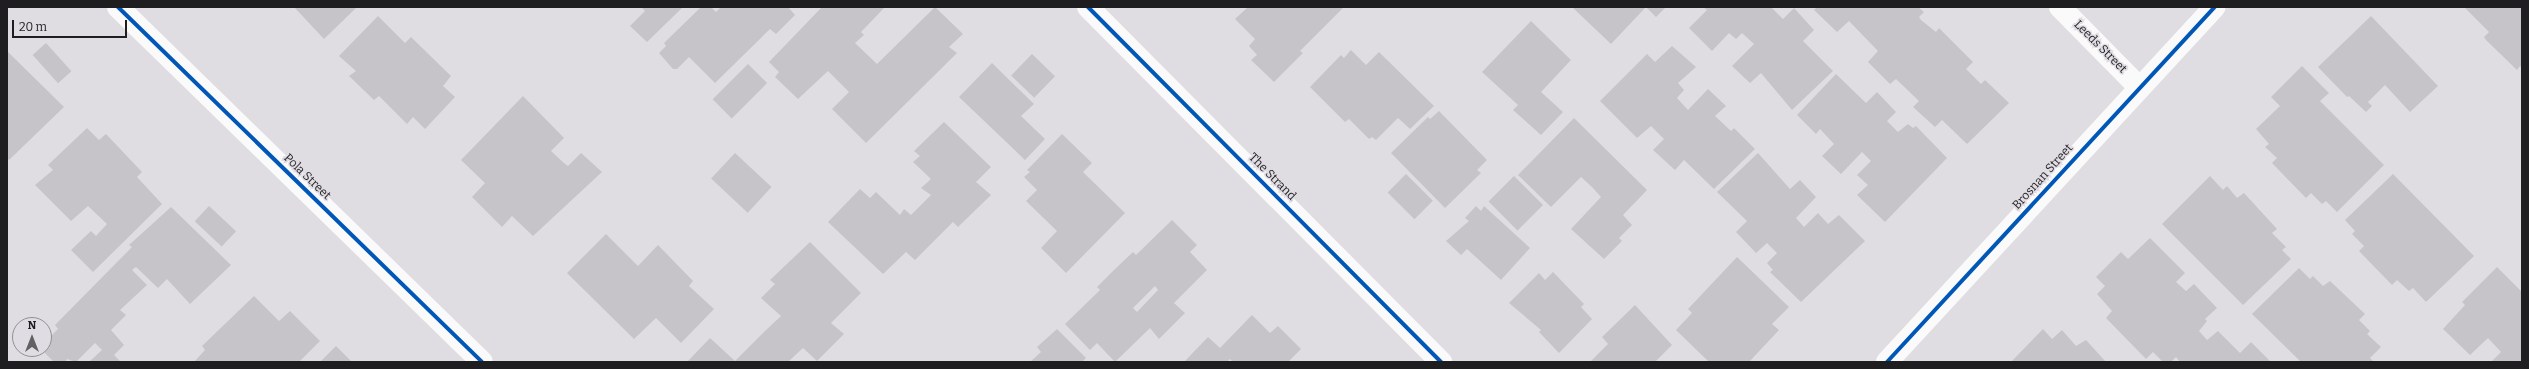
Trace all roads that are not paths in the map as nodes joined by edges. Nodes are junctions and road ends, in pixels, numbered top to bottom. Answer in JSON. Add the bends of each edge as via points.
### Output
{"nodes":[{"id":1,"x":118,"y":7,"type":"edge"},
{"id":2,"x":1088,"y":7,"type":"edge"},
{"id":3,"x":2060,"y":7,"type":"edge"},
{"id":4,"x":2215,"y":7,"type":"edge"},
{"id":5,"x":2139,"y":87,"type":"junction"},
{"id":6,"x":482,"y":362,"type":"edge"},
{"id":7,"x":1441,"y":362,"type":"edge"},
{"id":8,"x":1887,"y":362,"type":"edge"}],
"edges":[{"from":1,"to":6,"type":"street","name":"Pola Street"},
{"from":2,"to":7,"type":"street","name":"The Strand"},
{"from":3,"to":5,"type":"street","name":"Leeds Street"},
{"from":4,"to":5,"type":"street","name":"Brosnan Street"},
{"from":5,"to":8,"type":"street","name":"Brosnan Street"}]}
